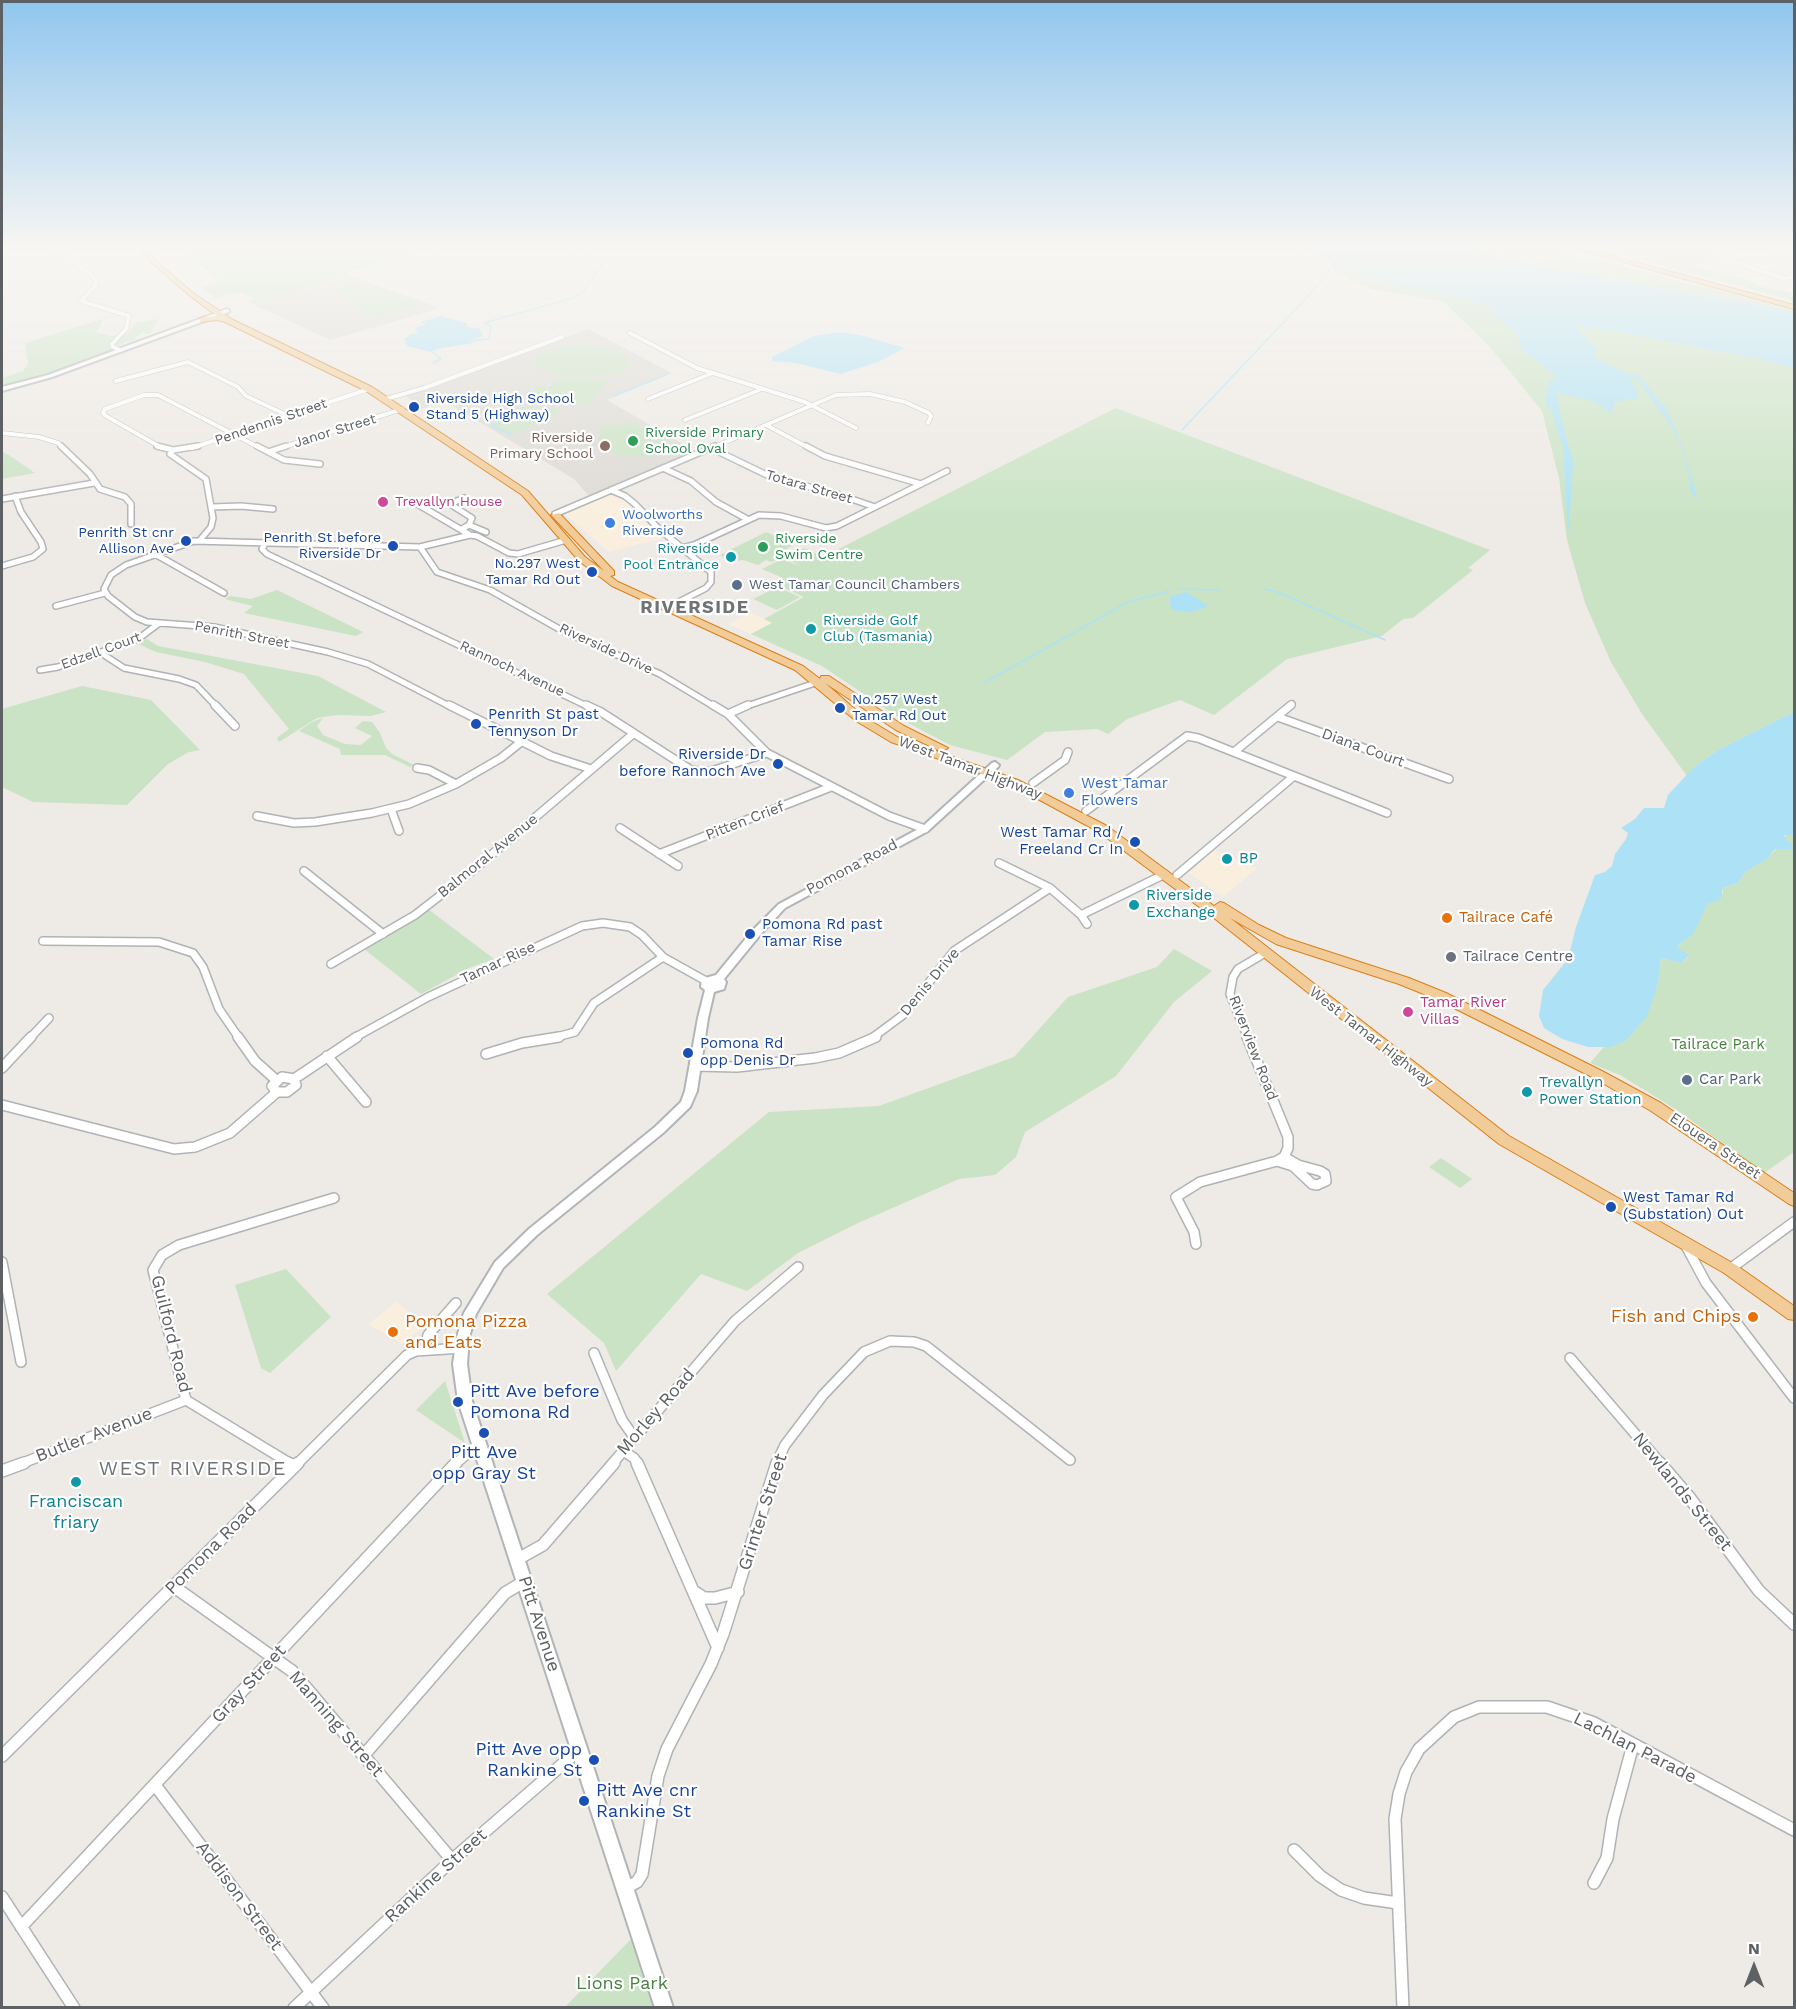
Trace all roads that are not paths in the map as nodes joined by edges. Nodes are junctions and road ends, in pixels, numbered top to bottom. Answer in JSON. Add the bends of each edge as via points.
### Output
{"nodes":[{"id":1,"x":117,"y":339,"type":"edge"},
{"id":2,"x":151,"y":339,"type":"edge"},
{"id":3,"x":270,"y":339,"type":"edge"},
{"id":4,"x":272,"y":339,"type":"edge"},
{"id":5,"x":560,"y":339,"type":"edge"},
{"id":6,"x":641,"y":339,"type":"edge"},
{"id":7,"x":120,"y":350,"type":"junction"},
{"id":8,"x":713,"y":373,"type":"junction"},
{"id":9,"x":116,"y":381,"type":"dead end"},
{"id":10,"x":2,"y":389,"type":"edge"},
{"id":11,"x":369,"y":389,"type":"junction"},
{"id":12,"x":762,"y":389,"type":"junction"},
{"id":13,"x":391,"y":398,"type":"junction"},
{"id":14,"x":648,"y":399,"type":"dead end"},
{"id":15,"x":810,"y":405,"type":"junction"},
{"id":16,"x":402,"y":409,"type":"junction"},
{"id":17,"x":289,"y":416,"type":"junction"},
{"id":18,"x":685,"y":420,"type":"dead end"},
{"id":19,"x":928,"y":423,"type":"dead end"},
{"id":20,"x":766,"y":424,"type":"junction"},
{"id":21,"x":856,"y":428,"type":"dead end"},
{"id":22,"x":2,"y":433,"type":"edge"},
{"id":23,"x":233,"y":435,"type":"junction"},
{"id":24,"x":711,"y":448,"type":"junction"},
{"id":25,"x":173,"y":450,"type":"junction"},
{"id":26,"x":268,"y":452,"type":"junction"},
{"id":27,"x":320,"y":464,"type":"dead end"},
{"id":28,"x":663,"y":468,"type":"junction"},
{"id":29,"x":947,"y":471,"type":"dead end"},
{"id":30,"x":94,"y":483,"type":"junction"},
{"id":31,"x":921,"y":484,"type":"junction"},
{"id":32,"x":611,"y":490,"type":"junction"},
{"id":33,"x":15,"y":496,"type":"junction"},
{"id":34,"x":464,"y":498,"type":"dead end"},
{"id":35,"x":2,"y":499,"type":"edge"},
{"id":36,"x":414,"y":502,"type":"dead end"},
{"id":37,"x":212,"y":507,"type":"junction"},
{"id":38,"x":875,"y":507,"type":"junction"},
{"id":39,"x":273,"y":509,"type":"dead end"},
{"id":40,"x":555,"y":514,"type":"junction"},
{"id":41,"x":747,"y":519,"type":"junction"},
{"id":42,"x":130,"y":524,"type":"dead end"},
{"id":43,"x":469,"y":525,"type":"junction"},
{"id":44,"x":462,"y":529,"type":"junction"},
{"id":45,"x":486,"y":532,"type":"dead end"},
{"id":46,"x":470,"y":535,"type":"junction"},
{"id":47,"x":571,"y":539,"type":"junction"},
{"id":48,"x":200,"y":540,"type":"junction"},
{"id":49,"x":266,"y":543,"type":"junction"},
{"id":50,"x":420,"y":547,"type":"junction"},
{"id":51,"x":682,"y":548,"type":"junction"},
{"id":52,"x":154,"y":554,"type":"junction"},
{"id":53,"x":2,"y":566,"type":"edge"},
{"id":54,"x":105,"y":593,"type":"junction"},
{"id":55,"x":224,"y":593,"type":"dead end"},
{"id":56,"x":56,"y":606,"type":"dead end"},
{"id":57,"x":671,"y":606,"type":"junction"},
{"id":58,"x":158,"y":624,"type":"junction"},
{"id":59,"x":100,"y":653,"type":"junction"},
{"id":60,"x":40,"y":670,"type":"dead end"},
{"id":61,"x":818,"y":682,"type":"junction"},
{"id":62,"x":1292,"y":704,"type":"dead end"},
{"id":63,"x":728,"y":714,"type":"junction"},
{"id":64,"x":1278,"y":717,"type":"junction"},
{"id":65,"x":235,"y":726,"type":"dead end"},
{"id":66,"x":633,"y":734,"type":"junction"},
{"id":67,"x":521,"y":742,"type":"junction"},
{"id":68,"x":1068,"y":752,"type":"dead end"},
{"id":69,"x":1234,"y":752,"type":"junction"},
{"id":70,"x":767,"y":753,"type":"junction"},
{"id":71,"x":417,"y":768,"type":"dead end"},
{"id":72,"x":591,"y":769,"type":"junction"},
{"id":73,"x":991,"y":769,"type":"junction"},
{"id":74,"x":1294,"y":776,"type":"junction"},
{"id":75,"x":1449,"y":779,"type":"dead end"},
{"id":76,"x":1033,"y":783,"type":"junction"},
{"id":77,"x":456,"y":784,"type":"junction"},
{"id":78,"x":831,"y":787,"type":"junction"},
{"id":79,"x":391,"y":809,"type":"junction"},
{"id":80,"x":1086,"y":812,"type":"junction"},
{"id":81,"x":1387,"y":813,"type":"dead end"},
{"id":82,"x":256,"y":816,"type":"dead end"},
{"id":83,"x":620,"y":828,"type":"dead end"},
{"id":84,"x":925,"y":829,"type":"junction"},
{"id":85,"x":399,"y":831,"type":"dead end"},
{"id":86,"x":659,"y":854,"type":"junction"},
{"id":87,"x":999,"y":863,"type":"dead end"},
{"id":88,"x":678,"y":866,"type":"dead end"},
{"id":89,"x":304,"y":871,"type":"dead end"},
{"id":90,"x":1171,"y":874,"type":"junction"},
{"id":91,"x":1050,"y":888,"type":"junction"},
{"id":92,"x":1081,"y":915,"type":"junction"},
{"id":93,"x":1087,"y":924,"type":"dead end"},
{"id":94,"x":382,"y":934,"type":"junction"},
{"id":95,"x":1276,"y":939,"type":"junction"},
{"id":96,"x":43,"y":941,"type":"dead end"},
{"id":97,"x":1264,"y":952,"type":"junction"},
{"id":98,"x":663,"y":957,"type":"junction"},
{"id":99,"x":331,"y":964,"type":"dead end"},
{"id":100,"x":708,"y":985,"type":"junction"},
{"id":101,"x":49,"y":1017,"type":"dead end"},
{"id":102,"x":486,"y":1054,"type":"dead end"},
{"id":103,"x":327,"y":1056,"type":"junction"},
{"id":104,"x":696,"y":1066,"type":"junction"},
{"id":105,"x":2,"y":1068,"type":"edge"},
{"id":106,"x":294,"y":1078,"type":"junction"},
{"id":107,"x":276,"y":1080,"type":"junction"},
{"id":108,"x":277,"y":1092,"type":"junction"},
{"id":109,"x":366,"y":1102,"type":"dead end"},
{"id":110,"x":2,"y":1105,"type":"edge"},
{"id":111,"x":1281,"y":1159,"type":"junction"},
{"id":112,"x":334,"y":1198,"type":"dead end"},
{"id":113,"x":1794,"y":1200,"type":"edge"},
{"id":114,"x":1794,"y":1222,"type":"edge"},
{"id":115,"x":1684,"y":1242,"type":"junction"},
{"id":116,"x":1196,"y":1244,"type":"dead end"},
{"id":117,"x":1716,"y":1261,"type":"junction"},
{"id":118,"x":2,"y":1262,"type":"edge"},
{"id":119,"x":798,"y":1267,"type":"dead end"},
{"id":120,"x":1730,"y":1269,"type":"junction"},
{"id":121,"x":1699,"y":1271,"type":"junction"},
{"id":122,"x":456,"y":1303,"type":"dead end"},
{"id":123,"x":5,"y":1307,"type":"edge"},
{"id":124,"x":1794,"y":1314,"type":"edge"},
{"id":125,"x":462,"y":1348,"type":"junction"},
{"id":126,"x":425,"y":1350,"type":"junction"},
{"id":127,"x":594,"y":1353,"type":"dead end"},
{"id":128,"x":1570,"y":1358,"type":"dead end"},
{"id":129,"x":21,"y":1362,"type":"dead end"},
{"id":130,"x":1794,"y":1398,"type":"edge"},
{"id":131,"x":186,"y":1400,"type":"junction"},
{"id":132,"x":634,"y":1437,"type":"junction"},
{"id":133,"x":479,"y":1444,"type":"junction"},
{"id":134,"x":622,"y":1451,"type":"junction"},
{"id":135,"x":1070,"y":1460,"type":"dead end"},
{"id":136,"x":294,"y":1466,"type":"junction"},
{"id":137,"x":2,"y":1471,"type":"edge"},
{"id":138,"x":518,"y":1559,"type":"junction"},
{"id":139,"x":525,"y":1581,"type":"junction"},
{"id":140,"x":173,"y":1586,"type":"junction"},
{"id":141,"x":692,"y":1590,"type":"junction"},
{"id":142,"x":738,"y":1592,"type":"junction"},
{"id":143,"x":1794,"y":1624,"type":"edge"},
{"id":144,"x":718,"y":1648,"type":"junction"},
{"id":145,"x":274,"y":1656,"type":"junction"},
{"id":146,"x":1633,"y":1745,"type":"junction"},
{"id":147,"x":580,"y":1748,"type":"junction"},
{"id":148,"x":364,"y":1755,"type":"junction"},
{"id":149,"x":2,"y":1756,"type":"edge"},
{"id":150,"x":155,"y":1785,"type":"junction"},
{"id":151,"x":1794,"y":1830,"type":"edge"},
{"id":152,"x":1294,"y":1850,"type":"dead end"},
{"id":153,"x":452,"y":1860,"type":"junction"},
{"id":154,"x":1594,"y":1883,"type":"dead end"},
{"id":155,"x":626,"y":1888,"type":"junction"},
{"id":156,"x":2,"y":1898,"type":"edge"},
{"id":157,"x":1398,"y":1903,"type":"junction"},
{"id":158,"x":21,"y":1927,"type":"junction"},
{"id":159,"x":311,"y":1992,"type":"junction"},
{"id":160,"x":74,"y":2007,"type":"edge"},
{"id":161,"x":294,"y":2007,"type":"edge"},
{"id":162,"x":323,"y":2007,"type":"edge"},
{"id":163,"x":664,"y":2007,"type":"edge"},
{"id":164,"x":1403,"y":2007,"type":"edge"}],
"edges":[{"from":1,"to":7,"type":"street","via":[[112,344]]},
{"from":2,"to":7,"type":"street"},
{"from":3,"to":11,"type":"highway","name":"West Tamar Highway"},
{"from":4,"to":13,"type":"highway","name":"West Tamar Highway"},
{"from":5,"to":13,"type":"street"},
{"from":6,"to":8,"type":"street"},
{"from":7,"to":10,"type":"street"},
{"from":8,"to":12,"type":"street"},
{"from":8,"to":14,"type":"street"},
{"from":9,"to":17,"type":"street","via":[[188,362]]},
{"from":11,"to":13,"type":"highway","name":"West Tamar Highway"},
{"from":11,"to":17,"type":"street","name":"Pendennis Street"},
{"from":12,"to":15,"type":"street"},
{"from":12,"to":18,"type":"street"},
{"from":13,"to":16,"type":"highway","name":"West Tamar Highway"},
{"from":13,"to":40,"type":"highway","name":"West Tamar Highway","via":[[529,488]]},
{"from":15,"to":19,"type":"street","via":[[841,394],[876,395],[920,407],[931,416]]},
{"from":15,"to":20,"type":"street"},
{"from":15,"to":21,"type":"street"},
{"from":16,"to":26,"type":"street","name":"Janor Street"},
{"from":16,"to":47,"type":"highway","name":"West Tamar Highway","via":[[525,493]]},
{"from":17,"to":23,"type":"street","name":"Pendennis Street"},
{"from":20,"to":24,"type":"street"},
{"from":20,"to":31,"type":"street","via":[[825,456]]},
{"from":22,"to":30,"type":"street","via":[[53,440],[90,474]]},
{"from":23,"to":25,"type":"street","name":"Pendennis Street"},
{"from":23,"to":25,"type":"street","via":[[158,395],[144,395],[105,409],[103,413],[158,447]]},
{"from":23,"to":26,"type":"street"},
{"from":24,"to":28,"type":"street"},
{"from":24,"to":38,"type":"street","name":"Totara Street","via":[[771,477]]},
{"from":25,"to":37,"type":"street","via":[[170,454],[206,479]]},
{"from":26,"to":27,"type":"street","via":[[289,462]]},
{"from":28,"to":32,"type":"street"},
{"from":28,"to":41,"type":"street","via":[[691,481],[716,502]]},
{"from":29,"to":31,"type":"street"},
{"from":30,"to":33,"type":"street"},
{"from":30,"to":42,"type":"street","via":[[125,497],[130,504]]},
{"from":31,"to":38,"type":"street"},
{"from":32,"to":40,"type":"street"},
{"from":32,"to":51,"type":"street","via":[[635,504]]},
{"from":33,"to":35,"type":"street"},
{"from":33,"to":53,"type":"street","via":[[43,549],[33,557]]},
{"from":34,"to":43,"type":"street","via":[[450,504],[472,518]]},
{"from":36,"to":44,"type":"street"},
{"from":37,"to":39,"type":"street"},
{"from":37,"to":48,"type":"street","via":[[212,523]]},
{"from":38,"to":41,"type":"street","via":[[832,528],[771,514]]},
{"from":40,"to":47,"type":"highway","name":"West Tamar Highway"},
{"from":41,"to":51,"type":"street"},
{"from":43,"to":44,"type":"street"},
{"from":43,"to":45,"type":"street"},
{"from":44,"to":46,"type":"street"},
{"from":46,"to":47,"type":"street","via":[[514,554]]},
{"from":46,"to":50,"type":"street"},
{"from":47,"to":57,"type":"highway","name":"West Tamar Highway","via":[[615,577]]},
{"from":47,"to":61,"type":"highway","name":"West Tamar Highway","via":[[596,571],[623,589],[783,661]]},
{"from":48,"to":49,"type":"street"},
{"from":48,"to":52,"type":"street"},
{"from":49,"to":50,"type":"street"},
{"from":49,"to":66,"type":"street","name":"Rannoch Avenue","via":[[262,549],[267,554],[555,689],[601,712]]},
{"from":50,"to":63,"type":"street","name":"Riverside Drive","via":[[437,572],[490,590],[561,630],[660,674]]},
{"from":51,"to":57,"type":"street","via":[[709,570],[711,579],[701,591]]},
{"from":52,"to":54,"type":"street","via":[[115,572],[106,582]]},
{"from":52,"to":55,"type":"street"},
{"from":54,"to":56,"type":"street"},
{"from":54,"to":58,"type":"street","name":"Penrith Street","via":[[135,617]]},
{"from":57,"to":73,"type":"highway","name":"West Tamar Highway","via":[[805,666],[917,738]]},
{"from":58,"to":59,"type":"street","name":"Edzell Court","via":[[138,639]]},
{"from":58,"to":67,"type":"street","name":"Penrith Street","via":[[214,627],[353,659]]},
{"from":59,"to":60,"type":"street","name":"Edzell Court"},
{"from":59,"to":65,"type":"street","via":[[124,668],[195,686]]},
{"from":61,"to":63,"type":"street"},
{"from":61,"to":73,"type":"highway","name":"West Tamar Highway","via":[[860,719],[895,740]]},
{"from":62,"to":64,"type":"street"},
{"from":63,"to":70,"type":"street","name":"Riverside Drive"},
{"from":64,"to":69,"type":"street"},
{"from":64,"to":75,"type":"street","name":"Diana Court"},
{"from":66,"to":70,"type":"street","name":"Rannoch Avenue","via":[[695,771],[715,771]]},
{"from":66,"to":72,"type":"street","name":"Balmoral Avenue"},
{"from":67,"to":72,"type":"street","name":"Penrith Street"},
{"from":67,"to":77,"type":"street"},
{"from":68,"to":76,"type":"street","via":[[1065,760]]},
{"from":69,"to":74,"type":"street"},
{"from":69,"to":80,"type":"street","via":[[1193,736],[1183,737]]},
{"from":70,"to":78,"type":"street","name":"Riverside Drive"},
{"from":71,"to":77,"type":"street"},
{"from":72,"to":94,"type":"street","name":"Balmoral Avenue","via":[[477,867],[415,915]]},
{"from":73,"to":76,"type":"highway","name":"West Tamar Highway"},
{"from":73,"to":84,"type":"street","name":"Pomona Road"},
{"from":73,"to":90,"type":"highway","name":"West Tamar Highway","via":[[1078,814]]},
{"from":74,"to":81,"type":"street"},
{"from":74,"to":90,"type":"street"},
{"from":76,"to":80,"type":"highway","name":"West Tamar Highway"},
{"from":77,"to":79,"type":"street"},
{"from":78,"to":84,"type":"street","name":"Riverside Drive"},
{"from":78,"to":86,"type":"street","name":"Pitten Crief"},
{"from":79,"to":82,"type":"street","via":[[315,822],[294,823]]},
{"from":79,"to":85,"type":"street"},
{"from":80,"to":90,"type":"highway","name":"West Tamar Highway"},
{"from":83,"to":86,"type":"street"},
{"from":84,"to":100,"type":"street","name":"Pomona Road","via":[[782,906],[718,979],[722,982],[720,987]]},
{"from":86,"to":88,"type":"street"},
{"from":87,"to":91,"type":"street"},
{"from":89,"to":94,"type":"street"},
{"from":90,"to":92,"type":"street"},
{"from":90,"to":95,"type":"highway","name":"West Tamar Highway"},
{"from":90,"to":97,"type":"highway","name":"West Tamar Highway"},
{"from":91,"to":92,"type":"street"},
{"from":91,"to":104,"type":"street","name":"Denis Drive","via":[[954,951],[903,1015],[878,1036],[839,1053],[815,1058]]},
{"from":92,"to":93,"type":"street"},
{"from":94,"to":99,"type":"street","name":"Balmoral Avenue"},
{"from":95,"to":97,"type":"highway"},
{"from":95,"to":113,"type":"highway","name":"Elouera Street","via":[[1426,990],[1597,1074],[1683,1124]]},
{"from":96,"to":107,"type":"street","via":[[159,942],[193,953],[203,966],[219,1009],[255,1061]]},
{"from":97,"to":111,"type":"street","name":"Riverview Road","via":[[1238,969],[1230,994],[1288,1137],[1289,1144]]},
{"from":97,"to":115,"type":"highway","name":"West Tamar Highway","via":[[1504,1140]]},
{"from":98,"to":100,"type":"street","name":"Tamar Rise"},
{"from":98,"to":102,"type":"street","via":[[594,1003],[574,1032]]},
{"from":98,"to":103,"type":"street","name":"Tamar Rise","via":[[630,927],[603,923],[582,926],[428,997]]},
{"from":100,"to":104,"type":"street"},
{"from":101,"to":105,"type":"street"},
{"from":103,"to":106,"type":"street","name":"Tamar Rise"},
{"from":103,"to":109,"type":"street"},
{"from":104,"to":125,"type":"street","name":"Pitt Avenue","via":[[689,1099],[681,1111],[513,1248],[476,1300]]},
{"from":106,"to":107,"type":"street"},
{"from":106,"to":108,"type":"street","name":"Tamar Rise","via":[[296,1085],[291,1090]]},
{"from":107,"to":108,"type":"street","via":[[272,1086]]},
{"from":108,"to":110,"type":"street","via":[[230,1134],[214,1142],[174,1149]]},
{"from":111,"to":111,"type":"street","via":[[1320,1171],[1326,1181],[1312,1184]]},
{"from":111,"to":116,"type":"street","via":[[1210,1179],[1172,1199],[1194,1233]]},
{"from":112,"to":131,"type":"street","name":"Guilford Road","via":[[179,1245],[162,1255],[153,1270],[154,1281]]},
{"from":114,"to":120,"type":"street"},
{"from":115,"to":117,"type":"highway","name":"West Tamar Highway"},
{"from":115,"to":121,"type":"street"},
{"from":117,"to":120,"type":"highway","name":"West Tamar Highway"},
{"from":117,"to":121,"type":"street"},
{"from":118,"to":123,"type":"street"},
{"from":119,"to":132,"type":"street","name":"Morley Road","via":[[735,1321]]},
{"from":120,"to":124,"type":"highway","name":"West Tamar Highway"},
{"from":121,"to":130,"type":"street"},
{"from":122,"to":126,"type":"street","via":[[428,1335]]},
{"from":123,"to":129,"type":"street"},
{"from":125,"to":126,"type":"street","name":"Pomona Road"},
{"from":125,"to":133,"type":"street","name":"Pitt Avenue","via":[[463,1392]]},
{"from":126,"to":136,"type":"street","name":"Pomona Road","via":[[407,1355]]},
{"from":127,"to":132,"type":"street","via":[[622,1420]]},
{"from":128,"to":143,"type":"street","name":"Newlands Street","via":[[1689,1497],[1759,1591]]},
{"from":131,"to":136,"type":"street","name":"Guilford Road"},
{"from":131,"to":137,"type":"street","name":"Butler Avenue"},
{"from":132,"to":134,"type":"street","name":"Morley Road"},
{"from":133,"to":138,"type":"street","name":"Pitt Avenue"},
{"from":133,"to":145,"type":"street","name":"Gray Street","via":[[464,1454]]},
{"from":134,"to":138,"type":"street","name":"Morley Road","via":[[543,1545]]},
{"from":134,"to":141,"type":"street","via":[[639,1465]]},
{"from":135,"to":142,"type":"street","name":"Grinter Street","via":[[926,1346],[902,1341],[878,1345],[864,1352],[823,1395],[785,1445],[775,1466]]},
{"from":136,"to":140,"type":"street","name":"Pomona Road"},
{"from":138,"to":139,"type":"street","name":"Pitt Avenue"},
{"from":139,"to":147,"type":"street","name":"Pitt Avenue"},
{"from":139,"to":148,"type":"street","via":[[505,1593]]},
{"from":140,"to":145,"type":"street","name":"Manning Street"},
{"from":140,"to":149,"type":"street","name":"Pomona Road"},
{"from":141,"to":142,"type":"street","via":[[704,1598]]},
{"from":141,"to":144,"type":"street"},
{"from":142,"to":144,"type":"street","name":"Grinter Street"},
{"from":144,"to":155,"type":"street","name":"Grinter Street","via":[[667,1749],[658,1776],[642,1874]]},
{"from":145,"to":148,"type":"street","name":"Manning Street","via":[[292,1671]]},
{"from":145,"to":150,"type":"street","name":"Gray Street"},
{"from":146,"to":151,"type":"street","name":"Lachlan Parade"},
{"from":146,"to":154,"type":"street","via":[[1607,1858]]},
{"from":146,"to":157,"type":"street","name":"Lachlan Parade","via":[[1594,1723],[1547,1707],[1479,1707],[1454,1717],[1419,1749],[1403,1783],[1395,1819]]},
{"from":147,"to":153,"type":"street","name":"Rankine Street"},
{"from":147,"to":155,"type":"street","name":"Pitt Avenue"},
{"from":148,"to":153,"type":"street","name":"Manning Street"},
{"from":150,"to":158,"type":"street","name":"Gray Street"},
{"from":150,"to":159,"type":"street","name":"Addison Street"},
{"from":152,"to":157,"type":"street","via":[[1341,1890]]},
{"from":153,"to":159,"type":"street","name":"Rankine Street"},
{"from":155,"to":163,"type":"street","name":"Pitt Avenue"},
{"from":156,"to":158,"type":"street"},
{"from":157,"to":164,"type":"street","name":"Lachlan Parade"},
{"from":158,"to":160,"type":"street"},
{"from":159,"to":161,"type":"street","name":"Rankine Street"},
{"from":159,"to":162,"type":"street","name":"Addison Street"}]}
